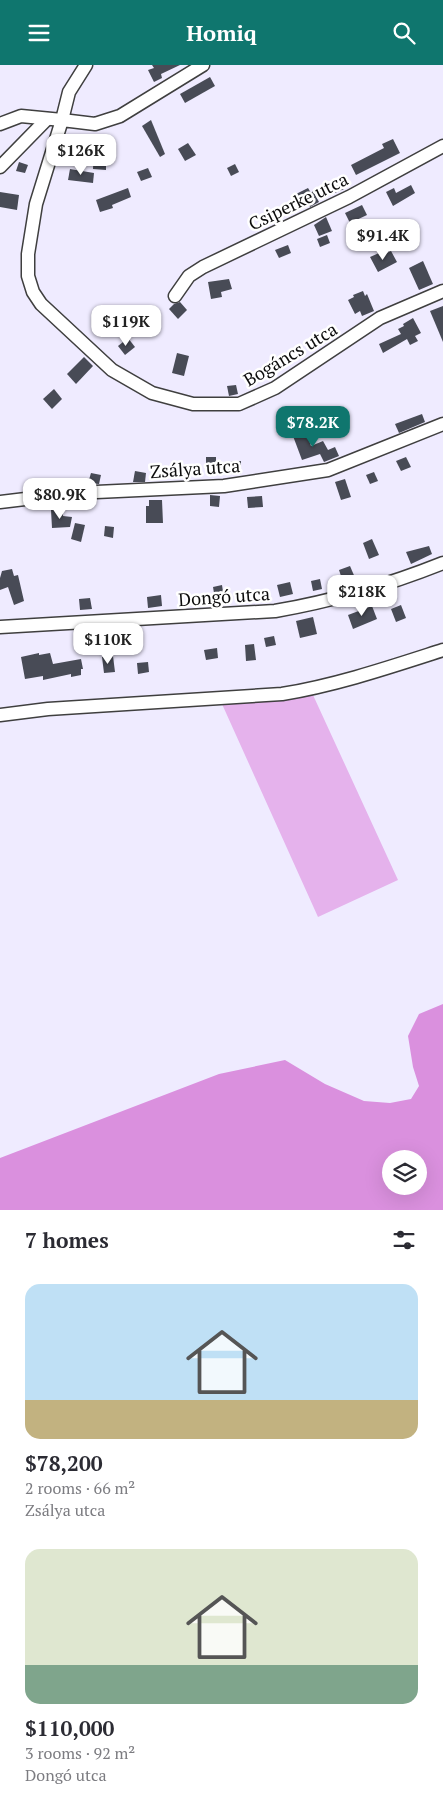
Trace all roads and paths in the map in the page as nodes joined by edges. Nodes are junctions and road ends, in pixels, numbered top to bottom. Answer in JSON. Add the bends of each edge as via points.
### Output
{"nodes":[{"id":1,"x":86,"y":65,"type":"edge"},
{"id":2,"x":203,"y":65,"type":"edge"},
{"id":3,"x":47,"y":119,"type":"junction"},
{"id":4,"x":62,"y":120,"type":"junction"},
{"id":5,"x":0,"y":124,"type":"edge"},
{"id":6,"x":443,"y":145,"type":"edge"},
{"id":7,"x":0,"y":167,"type":"edge"},
{"id":8,"x":443,"y":291,"type":"edge"},
{"id":9,"x":175,"y":296,"type":"dead end"},
{"id":10,"x":443,"y":424,"type":"edge"},
{"id":11,"x":0,"y":503,"type":"edge"},
{"id":12,"x":443,"y":563,"type":"edge"},
{"id":13,"x":0,"y":627,"type":"edge"},
{"id":14,"x":443,"y":650,"type":"edge"},
{"id":15,"x":0,"y":715,"type":"edge"}],
"edges":[{"from":1,"to":4,"type":"street","name":"Bogáncs utca","via":[[70,92]]},
{"from":2,"to":4,"type":"street","via":[[120,116],[95,124]]},
{"from":3,"to":4,"type":"street"},
{"from":3,"to":5,"type":"street","via":[[21,116]]},
{"from":3,"to":7,"type":"street"},
{"from":4,"to":8,"type":"street","name":"Bogáncs utca","via":[[36,204],[28,253],[32,292],[112,370],[152,393],[193,404],[239,404],[276,388],[380,318]]},
{"from":6,"to":9,"type":"street","name":"Csiperke utca","via":[[349,197],[203,267],[189,275]]},
{"from":10,"to":11,"type":"street","name":"Zsálya utca","via":[[328,470],[224,486],[75,493]]},
{"from":12,"to":13,"type":"street","name":"Dongó utca","via":[[318,604],[275,611]]},
{"from":14,"to":15,"type":"street","via":[[348,680],[282,694]]}]}
